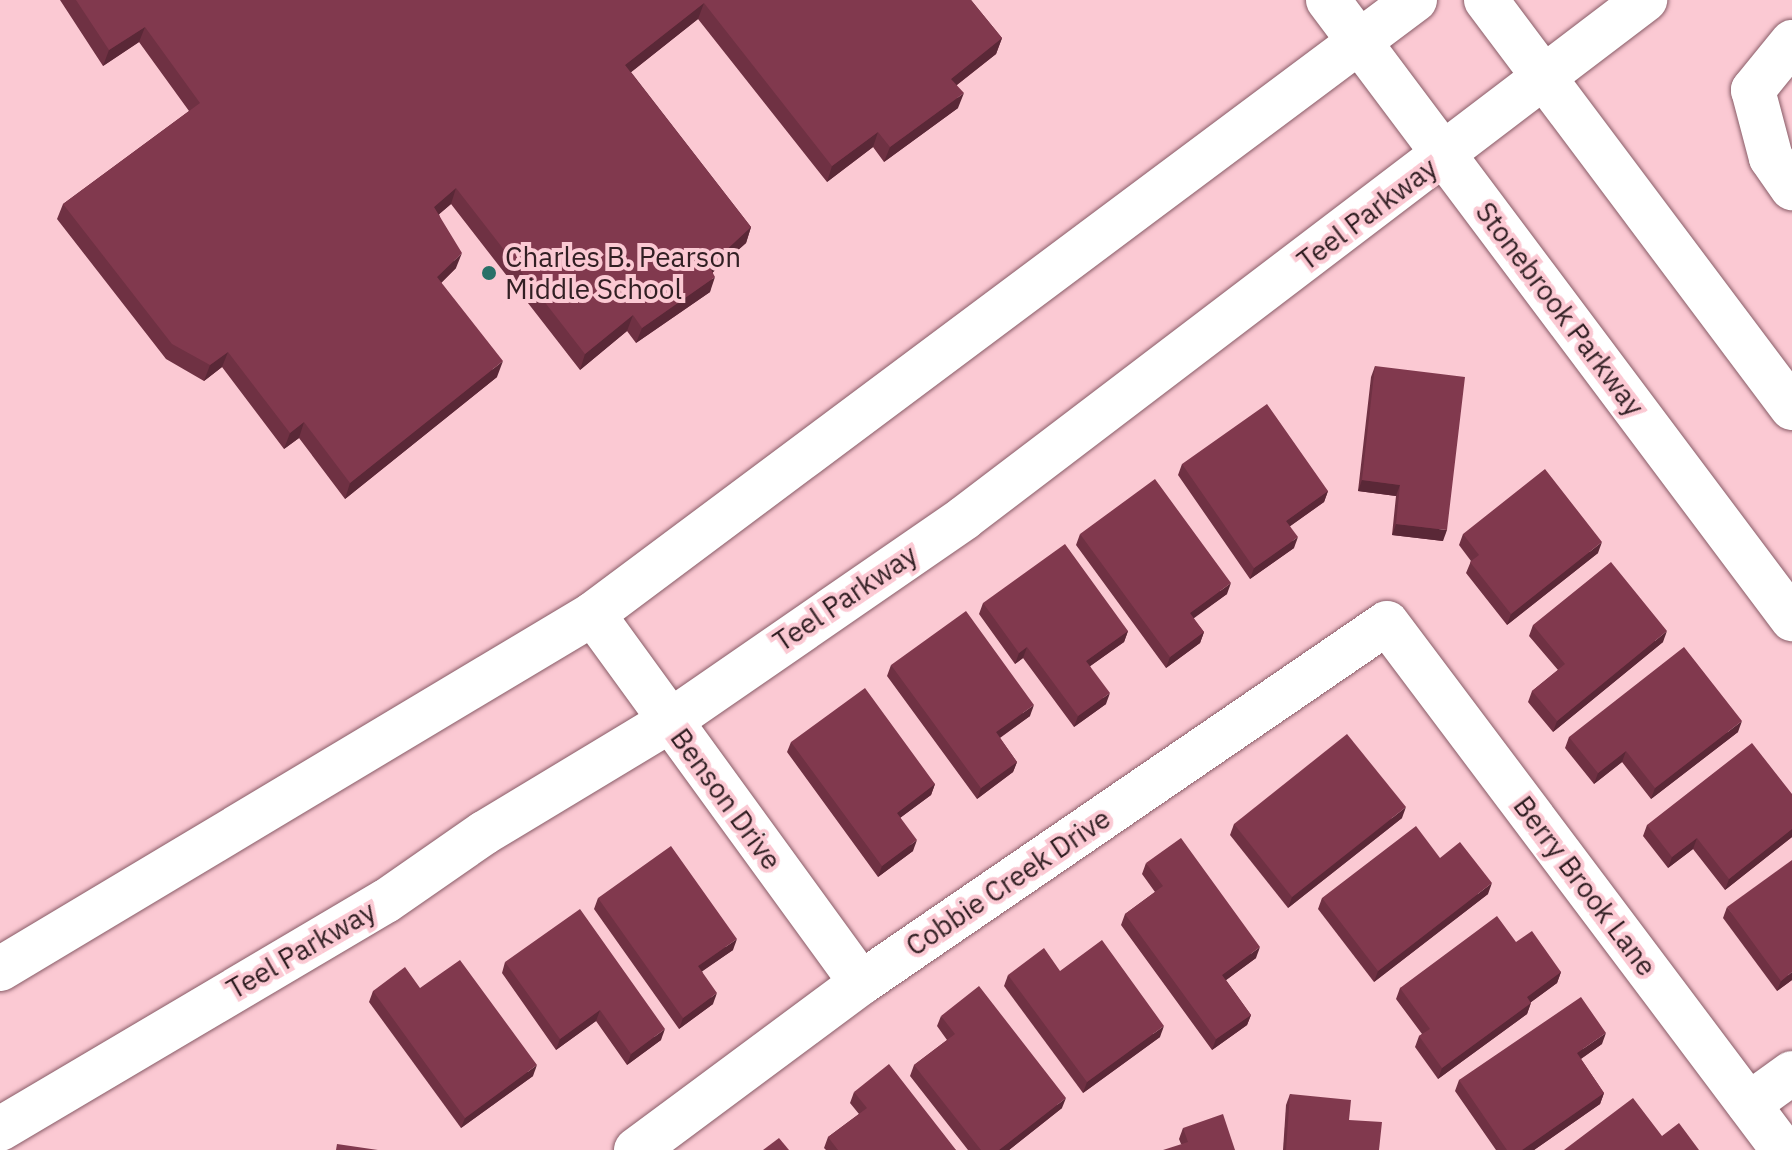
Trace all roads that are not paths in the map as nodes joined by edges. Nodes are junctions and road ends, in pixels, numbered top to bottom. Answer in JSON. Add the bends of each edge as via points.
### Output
{"nodes":[{"id":1,"x":1328,"y":0,"type":"edge"},
{"id":2,"x":1415,"y":0,"type":"edge"},
{"id":3,"x":1486,"y":0,"type":"edge"},
{"id":4,"x":1645,"y":0,"type":"edge"},
{"id":5,"x":1360,"y":42,"type":"junction"},
{"id":6,"x":1792,"y":42,"type":"edge"},
{"id":7,"x":1545,"y":78,"type":"junction"},
{"id":8,"x":1445,"y":155,"type":"junction"},
{"id":9,"x":1792,"y":188,"type":"edge"},
{"id":10,"x":1792,"y":408,"type":"edge"},
{"id":11,"x":593,"y":614,"type":"junction"},
{"id":12,"x":1792,"y":619,"type":"edge"},
{"id":13,"x":1387,"y":623,"type":"joint"},
{"id":14,"x":670,"y":721,"type":"junction"},
{"id":15,"x":0,"y":969,"type":"edge"},
{"id":16,"x":861,"y":983,"type":"junction"},
{"id":17,"x":1792,"y":1073,"type":"edge"},
{"id":18,"x":1749,"y":1104,"type":"junction"},
{"id":19,"x":0,"y":1129,"type":"edge"},
{"id":20,"x":636,"y":1150,"type":"edge"},
{"id":21,"x":1783,"y":1150,"type":"edge"}],
"edges":[{"from":1,"to":5,"type":"main road","name":"Stonebrook Parkway"},
{"from":2,"to":5,"type":"main road"},
{"from":3,"to":7,"type":"main road"},
{"from":4,"to":7,"type":"main road","name":"Teel Parkway"},
{"from":5,"to":8,"type":"main road","name":"Stonebrook Parkway"},
{"from":5,"to":11,"type":"main road"},
{"from":6,"to":9,"type":"main road","via":[[1753,90],[1771,158]]},
{"from":7,"to":8,"type":"main road","name":"Teel Parkway"},
{"from":7,"to":10,"type":"main road"},
{"from":8,"to":12,"type":"main road","name":"Stonebrook Parkway"},
{"from":8,"to":14,"type":"main road","name":"Teel Parkway","via":[[964,518]]},
{"from":11,"to":14,"type":"main road","name":"Benson Drive"},
{"from":11,"to":15,"type":"main road"},
{"from":13,"to":16,"type":"main road","name":"Cobbie Creek Drive"},
{"from":13,"to":18,"type":"main road","name":"Berry Brook Lane"},
{"from":14,"to":16,"type":"main road","name":"Benson Drive"},
{"from":14,"to":19,"type":"main road","name":"Teel Parkway","via":[[484,833],[386,901]]},
{"from":16,"to":20,"type":"main road","name":"Cobbie Creek Drive"},
{"from":17,"to":18,"type":"main road"},
{"from":18,"to":21,"type":"main road","name":"Berry Brook Lane"}]}
